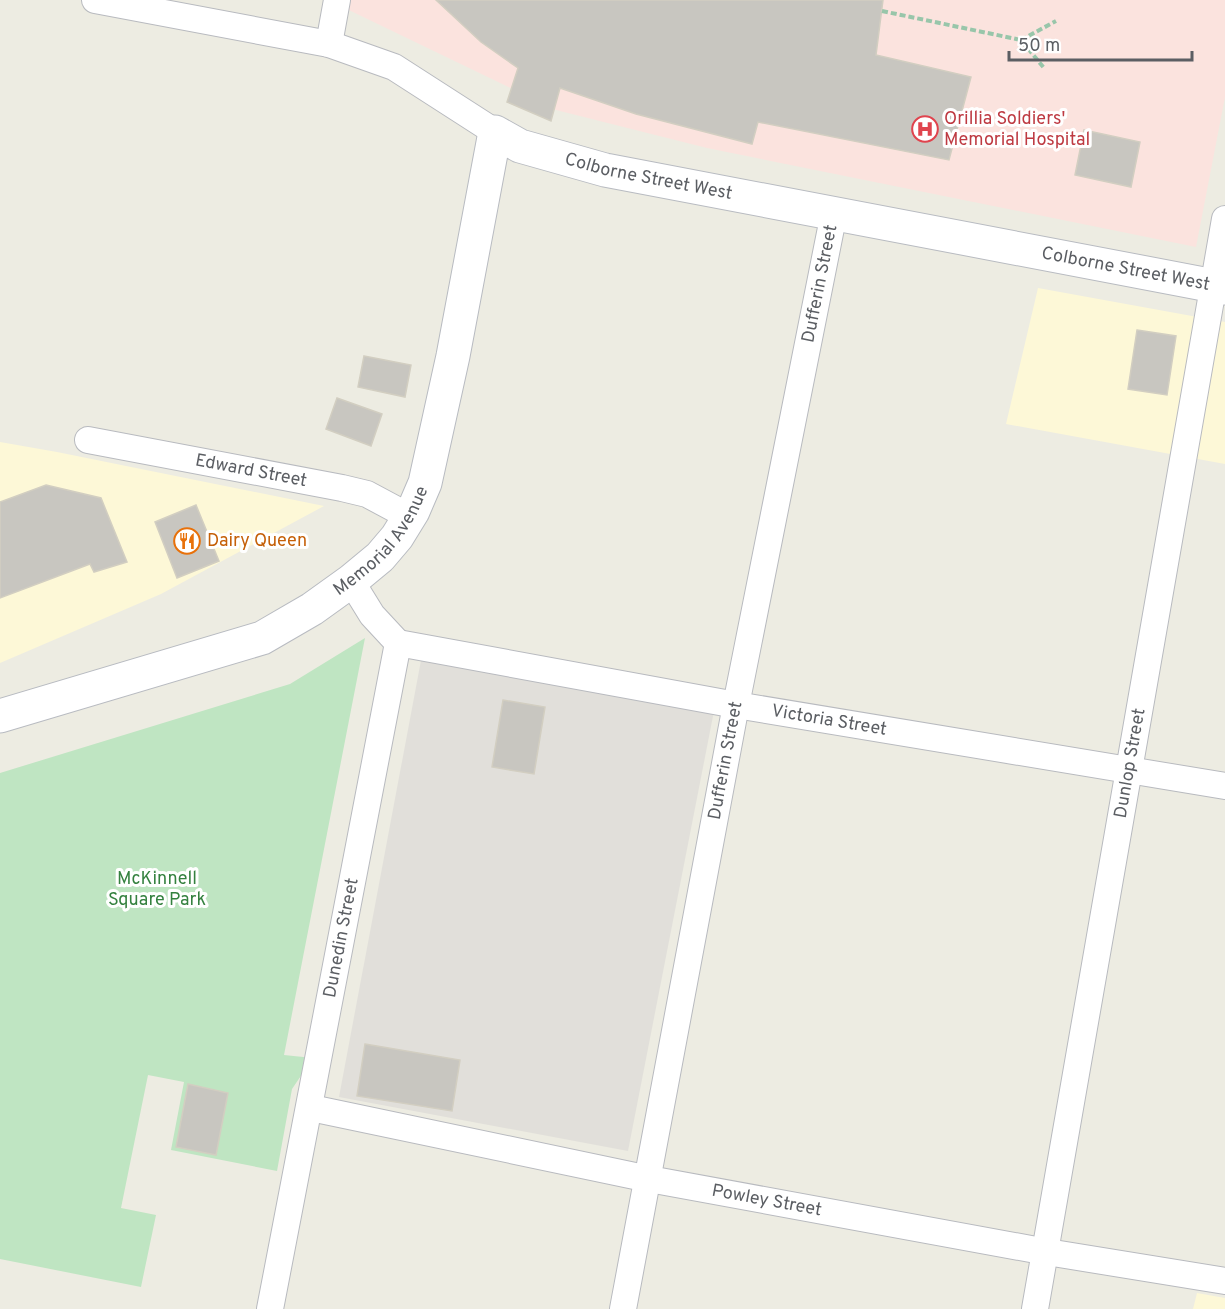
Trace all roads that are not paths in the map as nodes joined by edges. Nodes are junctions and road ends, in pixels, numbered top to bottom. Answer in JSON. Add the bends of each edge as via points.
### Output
{"nodes":[{"id":1,"x":95,"y":0,"type":"edge"},
{"id":2,"x":337,"y":0,"type":"edge"},
{"id":3,"x":330,"y":44,"type":"junction"},
{"id":4,"x":495,"y":132,"type":"junction"},
{"id":5,"x":834,"y":213,"type":"junction"},
{"id":6,"x":1225,"y":219,"type":"edge"},
{"id":7,"x":1219,"y":287,"type":"edge"},
{"id":8,"x":88,"y":441,"type":"dead end"},
{"id":9,"x":410,"y":517,"type":"junction"},
{"id":10,"x":351,"y":581,"type":"junction"},
{"id":11,"x":398,"y":643,"type":"junction"},
{"id":12,"x":736,"y":705,"type":"junction"},
{"id":13,"x":0,"y":716,"type":"edge"},
{"id":14,"x":1129,"y":769,"type":"junction"},
{"id":15,"x":1225,"y":786,"type":"edge"},
{"id":16,"x":311,"y":1108,"type":"junction"},
{"id":17,"x":649,"y":1179,"type":"junction"},
{"id":18,"x":1047,"y":1252,"type":"junction"},
{"id":19,"x":1225,"y":1281,"type":"edge"},
{"id":20,"x":270,"y":1309,"type":"edge"},
{"id":21,"x":623,"y":1309,"type":"edge"},
{"id":22,"x":1035,"y":1309,"type":"edge"}],
"edges":[{"from":1,"to":3,"type":"street","name":"Colborne Street West"},
{"from":2,"to":3,"type":"street"},
{"from":3,"to":4,"type":"street","name":"Colborne Street West","via":[[394,67]]},
{"from":4,"to":5,"type":"main road","name":"Colborne Street West","via":[[520,146],[605,170]]},
{"from":4,"to":9,"type":"main road","name":"Memorial Avenue","via":[[425,483]]},
{"from":5,"to":7,"type":"main road","name":"Colborne Street West"},
{"from":5,"to":12,"type":"street","name":"Dufferin Street"},
{"from":6,"to":7,"type":"street","name":"Dunlop Street"},
{"from":7,"to":14,"type":"street","name":"Dunlop Street"},
{"from":8,"to":9,"type":"street","name":"Edward Street","via":[[342,488],[367,494]]},
{"from":9,"to":10,"type":"main road","name":"Memorial Avenue","via":[[380,557]]},
{"from":10,"to":11,"type":"street","via":[[372,615]]},
{"from":10,"to":13,"type":"main road","name":"Memorial Avenue","via":[[262,638]]},
{"from":11,"to":12,"type":"street","name":"Victoria Street"},
{"from":11,"to":16,"type":"street","name":"Dunedin Street"},
{"from":12,"to":14,"type":"street","name":"Victoria Street"},
{"from":12,"to":17,"type":"street","name":"Dufferin Street"},
{"from":14,"to":15,"type":"street","name":"Victoria Street"},
{"from":14,"to":18,"type":"street","name":"Dunlop Street"},
{"from":16,"to":17,"type":"street","name":"Powley Street"},
{"from":16,"to":20,"type":"street","name":"Dunedin Street"},
{"from":17,"to":18,"type":"street","name":"Powley Street"},
{"from":17,"to":21,"type":"street","name":"Dufferin Street"},
{"from":18,"to":19,"type":"street","name":"Powley Street"},
{"from":18,"to":22,"type":"street","name":"Dunlop Street"}]}
